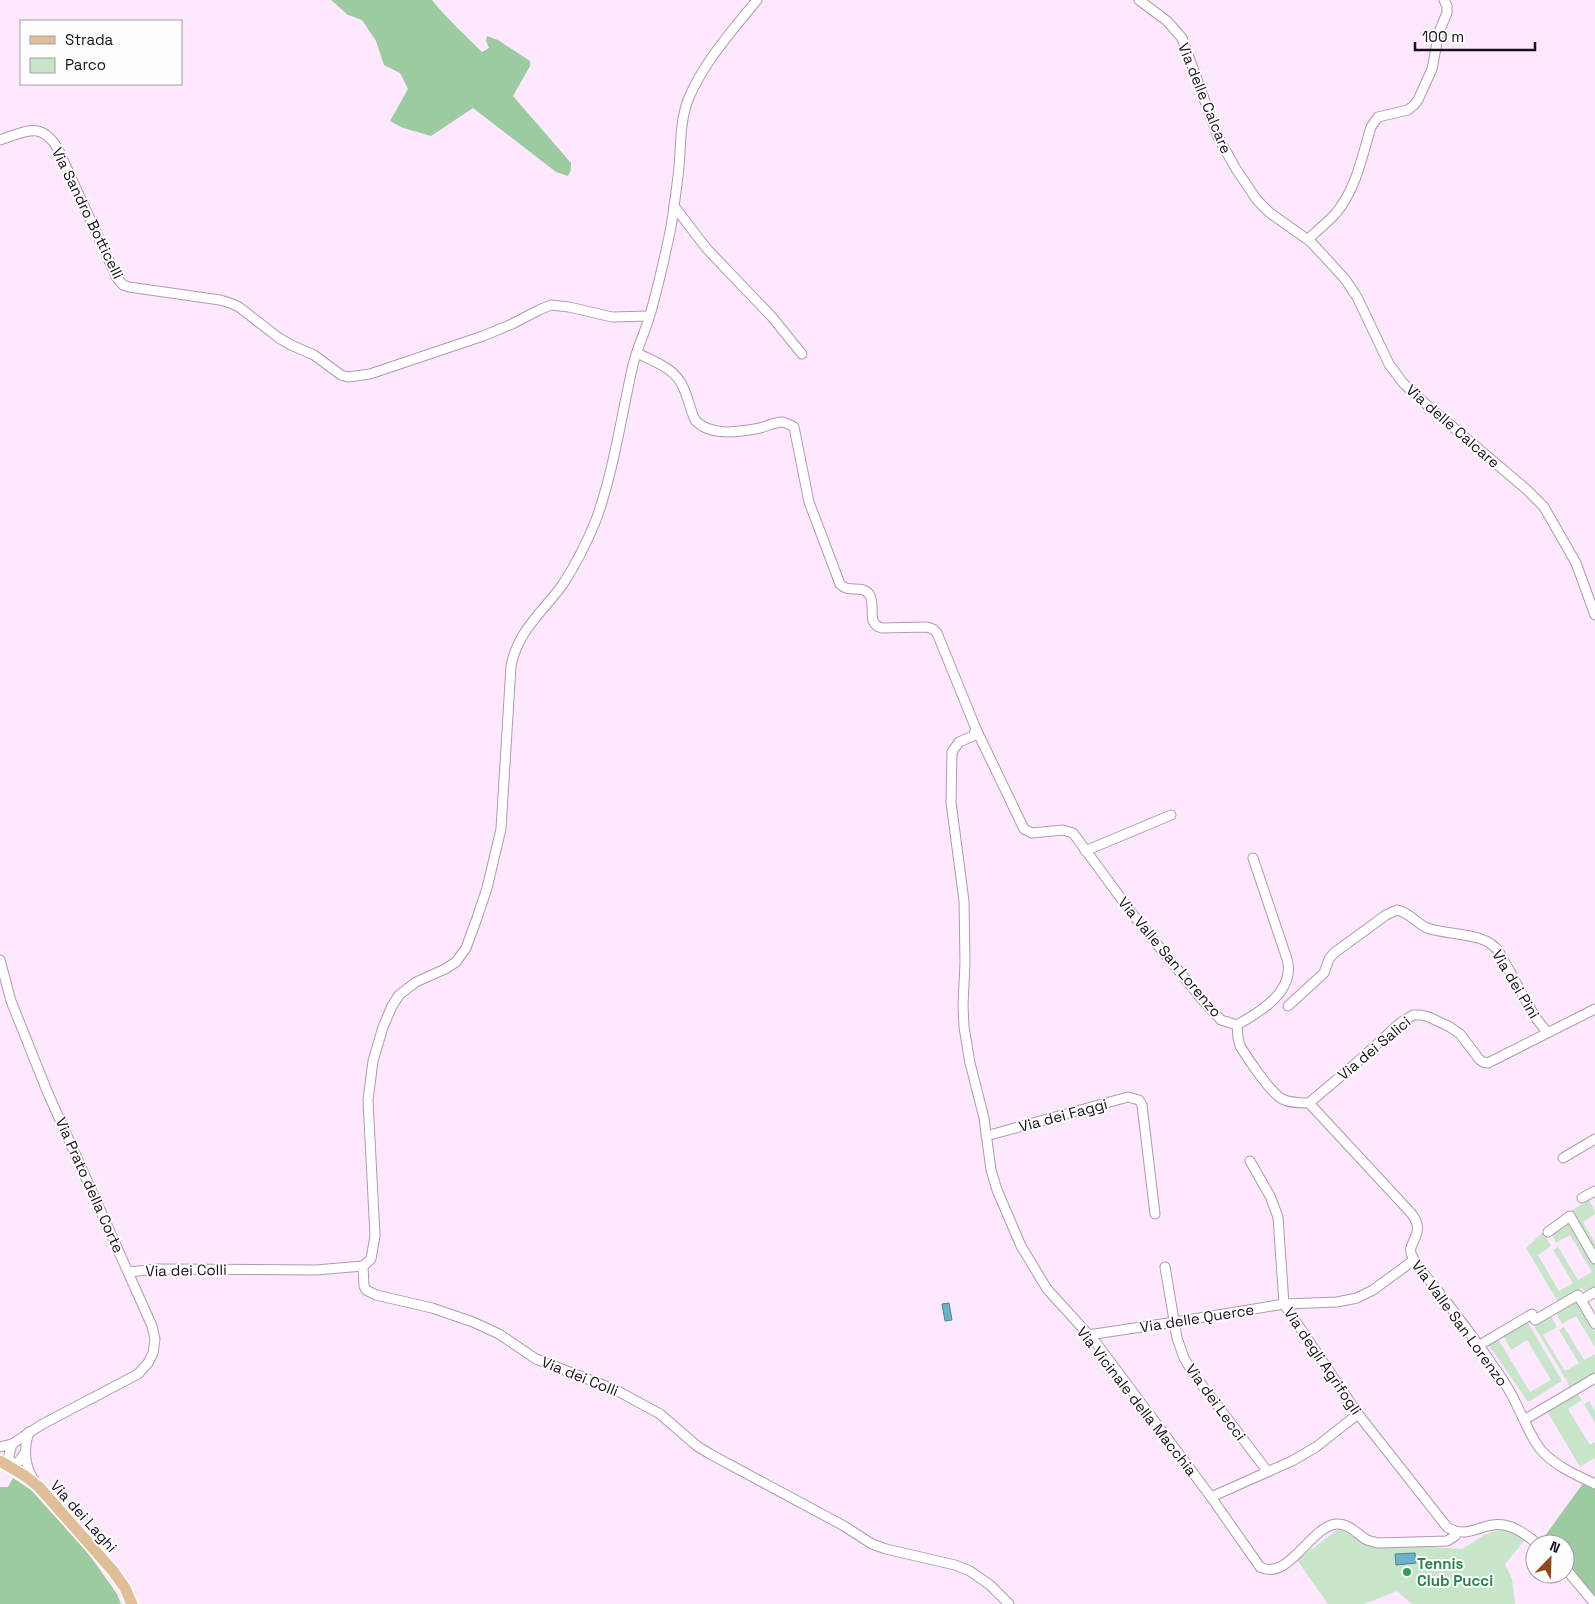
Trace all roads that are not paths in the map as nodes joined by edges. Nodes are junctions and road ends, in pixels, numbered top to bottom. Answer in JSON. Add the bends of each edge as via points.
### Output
{"nodes":[{"id":1,"x":757,"y":0,"type":"edge"},
{"id":2,"x":1139,"y":0,"type":"edge"},
{"id":3,"x":1444,"y":0,"type":"edge"},
{"id":4,"x":0,"y":140,"type":"edge"},
{"id":5,"x":674,"y":206,"type":"junction"},
{"id":6,"x":1308,"y":239,"type":"junction"},
{"id":7,"x":649,"y":316,"type":"junction"},
{"id":8,"x":637,"y":353,"type":"junction"},
{"id":9,"x":802,"y":354,"type":"dead end"},
{"id":10,"x":1595,"y":615,"type":"edge"},
{"id":11,"x":976,"y":729,"type":"junction"},
{"id":12,"x":1171,"y":815,"type":"dead end"},
{"id":13,"x":1085,"y":851,"type":"junction"},
{"id":14,"x":1254,"y":858,"type":"dead end"},
{"id":15,"x":0,"y":960,"type":"edge"},
{"id":16,"x":1288,"y":1006,"type":"dead end"},
{"id":17,"x":1595,"y":1008,"type":"edge"},
{"id":18,"x":1237,"y":1025,"type":"junction"},
{"id":19,"x":1547,"y":1032,"type":"junction"},
{"id":20,"x":1309,"y":1102,"type":"junction"},
{"id":21,"x":986,"y":1136,"type":"junction"},
{"id":22,"x":1595,"y":1139,"type":"edge"},
{"id":23,"x":1562,"y":1158,"type":"dead end"},
{"id":24,"x":1250,"y":1161,"type":"dead end"},
{"id":25,"x":1595,"y":1191,"type":"edge"},
{"id":26,"x":1582,"y":1198,"type":"dead end"},
{"id":27,"x":1155,"y":1214,"type":"dead end"},
{"id":28,"x":1548,"y":1232,"type":"dead end"},
{"id":29,"x":1595,"y":1258,"type":"edge"},
{"id":30,"x":1414,"y":1260,"type":"junction"},
{"id":31,"x":363,"y":1266,"type":"junction"},
{"id":32,"x":1165,"y":1267,"type":"dead end"},
{"id":33,"x":130,"y":1272,"type":"junction"},
{"id":34,"x":1595,"y":1292,"type":"edge"},
{"id":35,"x":1581,"y":1300,"type":"junction"},
{"id":36,"x":1284,"y":1304,"type":"junction"},
{"id":37,"x":1175,"y":1322,"type":"junction"},
{"id":38,"x":1595,"y":1324,"type":"edge"},
{"id":39,"x":1088,"y":1335,"type":"junction"},
{"id":40,"x":1478,"y":1346,"type":"junction"},
{"id":41,"x":1595,"y":1378,"type":"edge"},
{"id":42,"x":1358,"y":1414,"type":"junction"},
{"id":43,"x":1524,"y":1420,"type":"junction"},
{"id":44,"x":29,"y":1432,"type":"junction"},
{"id":45,"x":12,"y":1444,"type":"junction"},
{"id":46,"x":0,"y":1447,"type":"edge"},
{"id":47,"x":25,"y":1453,"type":"junction"},
{"id":48,"x":5,"y":1463,"type":"edge"},
{"id":49,"x":1268,"y":1472,"type":"junction"},
{"id":50,"x":1595,"y":1484,"type":"edge"},
{"id":51,"x":39,"y":1487,"type":"junction"},
{"id":52,"x":1211,"y":1497,"type":"junction"},
{"id":53,"x":1457,"y":1532,"type":"junction"},
{"id":54,"x":1525,"y":1535,"type":"edge"},
{"id":55,"x":1575,"y":1580,"type":"edge"},
{"id":56,"x":1594,"y":1602,"type":"edge"},
{"id":57,"x":132,"y":1604,"type":"edge"},
{"id":58,"x":1009,"y":1604,"type":"edge"}],
"edges":[{"from":1,"to":5,"type":"street","via":[[710,60],[687,102]]},
{"from":2,"to":6,"type":"street","name":"Via delle Calcare","via":[[1171,24],[1182,38],[1216,132],[1251,193],[1270,213]]},
{"from":3,"to":6,"type":"street","via":[[1448,13],[1438,36],[1432,69],[1418,100],[1408,110],[1382,115],[1374,120],[1350,192],[1336,212]]},
{"from":4,"to":7,"type":"street","name":"Via Sandro Botticelli","via":[[34,130],[49,136],[123,285],[230,303],[279,338],[318,357],[348,377],[370,374],[483,336],[551,305],[569,306],[608,317]]},
{"from":5,"to":7,"type":"street"},
{"from":5,"to":9,"type":"street","via":[[707,249],[772,317]]},
{"from":6,"to":10,"type":"street","name":"Via delle Calcare","via":[[1349,284],[1402,383],[1544,507],[1576,563]]},
{"from":7,"to":8,"type":"street"},
{"from":8,"to":11,"type":"street","via":[[662,365],[677,378],[696,420],[708,429],[743,431],[782,422],[794,427],[810,502],[838,582],[847,589],[860,589],[867,593],[873,622],[878,627],[927,627],[935,630]]},
{"from":8,"to":31,"type":"street","via":[[606,486],[591,532],[570,573],[524,633],[514,653],[501,829],[489,880],[466,948],[456,962],[416,982],[399,995],[377,1045],[368,1100],[375,1240],[371,1259]]},
{"from":11,"to":13,"type":"street","name":"Via Valle San Lorenzo","via":[[1024,829],[1034,833],[1068,831],[1076,836]]},
{"from":11,"to":21,"type":"street","name":"Via Vicinale della Macchia","via":[[973,736],[959,742],[952,752],[951,802],[964,900],[964,1027]]},
{"from":12,"to":13,"type":"street"},
{"from":13,"to":18,"type":"street","name":"Via Valle San Lorenzo","via":[[1214,1013]]},
{"from":14,"to":18,"type":"street","via":[[1289,970],[1285,984],[1266,1008]]},
{"from":15,"to":33,"type":"street","name":"Via Prato della Corte","via":[[11,1001],[44,1082]]},
{"from":16,"to":19,"type":"street","name":"Via dei Pini","via":[[1324,973],[1334,953],[1386,914],[1397,910],[1427,928],[1479,938],[1493,945]]},
{"from":17,"to":19,"type":"street","name":"Via dei Salici"},
{"from":18,"to":20,"type":"street","name":"Via Valle San Lorenzo","via":[[1240,1046],[1274,1092],[1287,1101]]},
{"from":19,"to":20,"type":"street","name":"Via dei Salici","via":[[1486,1063],[1450,1026],[1429,1017],[1413,1015]]},
{"from":20,"to":30,"type":"street","name":"Via Valle San Lorenzo","via":[[1413,1215],[1418,1227],[1410,1249]]},
{"from":21,"to":27,"type":"street","name":"Via dei Faggi","via":[[1128,1097],[1139,1100]]},
{"from":21,"to":39,"type":"street","name":"Via Vicinale della Macchia","via":[[994,1182],[1021,1246],[1047,1289]]},
{"from":22,"to":23,"type":"street"},
{"from":24,"to":36,"type":"street","name":"Via degli Agrifogli","via":[[1278,1217]]},
{"from":25,"to":26,"type":"street"},
{"from":28,"to":29,"type":"street","via":[[1570,1216]]},
{"from":30,"to":36,"type":"street","name":"Via delle Querce","via":[[1357,1298]]},
{"from":30,"to":40,"type":"street","name":"Via Valle San Lorenzo"},
{"from":31,"to":33,"type":"street","name":"Via dei Colli","via":[[316,1270],[157,1269]]},
{"from":31,"to":58,"type":"street","name":"Via dei Colli","via":[[364,1286],[371,1293],[473,1322],[499,1334],[536,1359],[616,1390],[660,1414],[710,1454],[866,1541],[963,1568],[982,1578]]},
{"from":32,"to":37,"type":"street","name":"Via dei Lecci"},
{"from":33,"to":44,"type":"street","name":"Via Prato della Corte","via":[[154,1331],[155,1343],[148,1363],[134,1376]]},
{"from":34,"to":35,"type":"street"},
{"from":35,"to":38,"type":"street"},
{"from":35,"to":40,"type":"street","via":[[1578,1295],[1535,1320],[1532,1314]]},
{"from":36,"to":37,"type":"street","name":"Via delle Querce"},
{"from":36,"to":42,"type":"street","name":"Via degli Agrifogli"},
{"from":37,"to":39,"type":"street","name":"Via delle Querce"},
{"from":37,"to":49,"type":"street","name":"Via dei Lecci","via":[[1188,1366]]},
{"from":39,"to":52,"type":"street","name":"Via Vicinale della Macchia"},
{"from":40,"to":43,"type":"street","name":"Via Valle San Lorenzo","via":[[1510,1392]]},
{"from":41,"to":43,"type":"street"},
{"from":42,"to":49,"type":"street","via":[[1316,1447]]},
{"from":42,"to":53,"type":"street","name":"Via degli Agrifogli","via":[[1444,1524]]},
{"from":43,"to":50,"type":"street","name":"Via Valle San Lorenzo","via":[[1546,1455]]},
{"from":44,"to":45,"type":"street","name":"Via Prato della Corte"},
{"from":44,"to":47,"type":"street"},
{"from":45,"to":46,"type":"street"},
{"from":45,"to":48,"type":"street"},
{"from":47,"to":48,"type":"street","via":[[19,1461]]},
{"from":47,"to":51,"type":"street","via":[[28,1470]]},
{"from":48,"to":51,"type":"main road","name":"Via dei Laghi"},
{"from":49,"to":52,"type":"street"},
{"from":51,"to":57,"type":"main road","name":"Via dei Laghi","via":[[116,1575]]},
{"from":52,"to":53,"type":"street","name":"Via Vicinale della Macchia","via":[[1255,1562],[1267,1570],[1281,1567],[1323,1530],[1335,1524],[1347,1526],[1378,1544],[1446,1541]]},
{"from":53,"to":54,"type":"street","via":[[1501,1524]]},
{"from":55,"to":56,"type":"street"}]}
